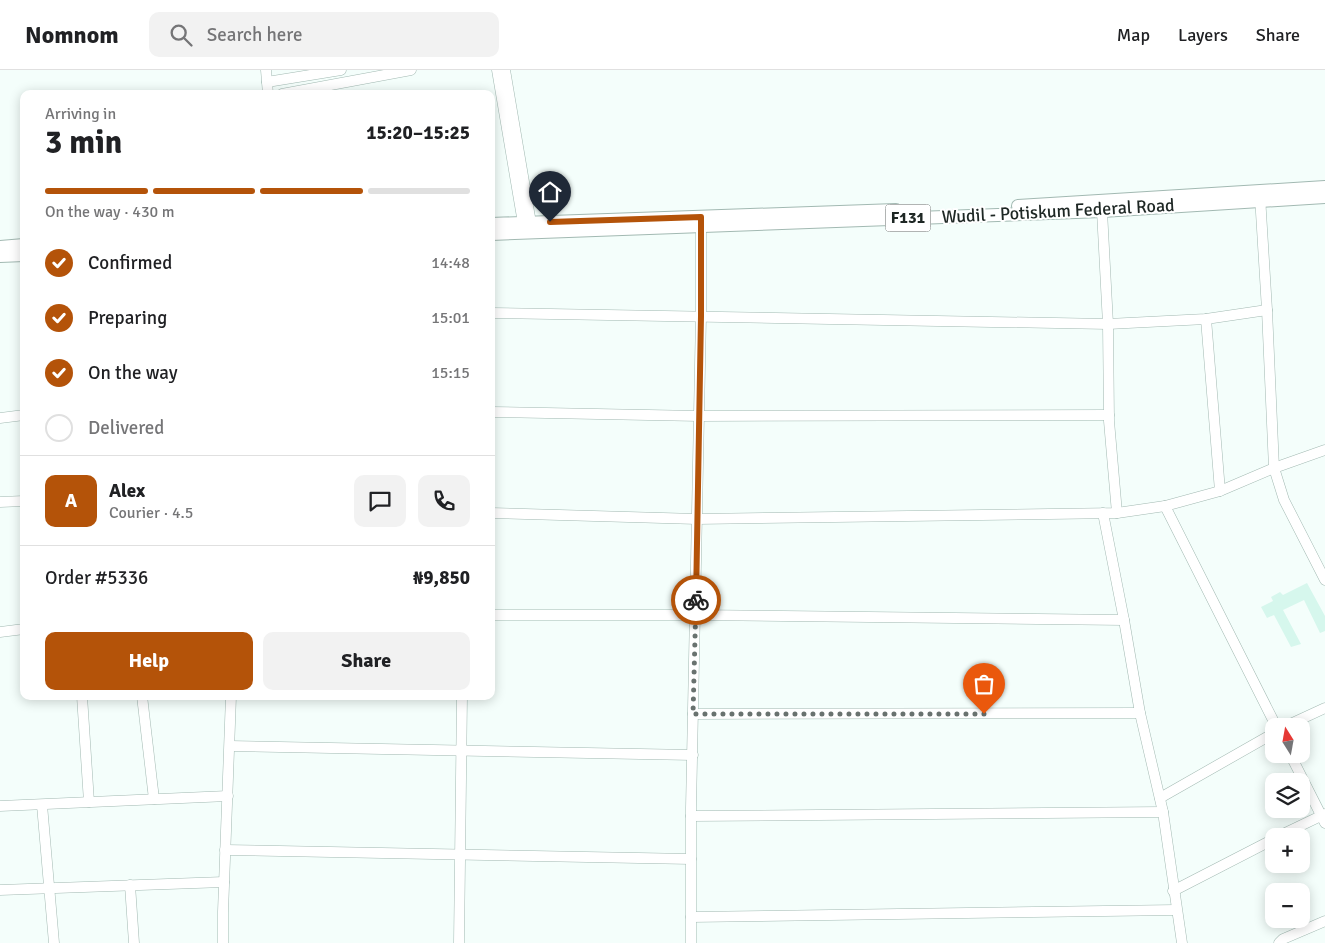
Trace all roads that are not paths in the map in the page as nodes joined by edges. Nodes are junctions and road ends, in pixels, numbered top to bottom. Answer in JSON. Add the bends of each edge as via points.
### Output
{"nodes":[{"id":1,"x":266,"y":70,"type":"edge"},
{"id":2,"x":341,"y":70,"type":"edge"},
{"id":3,"x":411,"y":70,"type":"edge"},
{"id":4,"x":497,"y":70,"type":"edge"},
{"id":5,"x":505,"y":70,"type":"edge"},
{"id":6,"x":328,"y":71,"type":"edge"},
{"id":7,"x":267,"y":82,"type":"junction"},
{"id":8,"x":330,"y":85,"type":"junction"},
{"id":9,"x":268,"y":90,"type":"edge"},
{"id":10,"x":303,"y":90,"type":"edge"},
{"id":11,"x":1325,"y":187,"type":"edge"},
{"id":12,"x":1260,"y":196,"type":"junction"},
{"id":13,"x":1325,"y":197,"type":"edge"},
{"id":14,"x":1087,"y":207,"type":"junction"},
{"id":15,"x":1102,"y":211,"type":"junction"},
{"id":16,"x":701,"y":222,"type":"junction"},
{"id":17,"x":495,"y":224,"type":"edge"},
{"id":18,"x":528,"y":227,"type":"junction"},
{"id":19,"x":495,"y":233,"type":"edge"},
{"id":20,"x":20,"y":245,"type":"edge"},
{"id":21,"x":0,"y":247,"type":"edge"},
{"id":22,"x":20,"y":255,"type":"edge"},
{"id":23,"x":0,"y":256,"type":"edge"},
{"id":24,"x":1267,"y":310,"type":"junction"},
{"id":25,"x":495,"y":313,"type":"edge"},
{"id":26,"x":701,"y":316,"type":"junction"},
{"id":27,"x":1206,"y":319,"type":"junction"},
{"id":28,"x":1108,"y":324,"type":"junction"},
{"id":29,"x":495,"y":412,"type":"edge"},
{"id":30,"x":1109,"y":415,"type":"junction"},
{"id":31,"x":20,"y":416,"type":"edge"},
{"id":32,"x":699,"y":416,"type":"junction"},
{"id":33,"x":0,"y":418,"type":"edge"},
{"id":34,"x":1325,"y":450,"type":"edge"},
{"id":35,"x":1274,"y":468,"type":"junction"},
{"id":36,"x":1220,"y":491,"type":"junction"},
{"id":37,"x":20,"y":501,"type":"edge"},
{"id":38,"x":0,"y":502,"type":"edge"},
{"id":39,"x":1165,"y":506,"type":"junction"},
{"id":40,"x":495,"y":513,"type":"edge"},
{"id":41,"x":1103,"y":513,"type":"junction"},
{"id":42,"x":1117,"y":513,"type":"junction"},
{"id":43,"x":697,"y":519,"type":"junction"},
{"id":44,"x":1325,"y":580,"type":"edge"},
{"id":45,"x":495,"y":615,"type":"edge"},
{"id":46,"x":695,"y":615,"type":"junction"},
{"id":47,"x":1124,"y":620,"type":"junction"},
{"id":48,"x":20,"y":630,"type":"edge"},
{"id":49,"x":0,"y":632,"type":"edge"},
{"id":50,"x":82,"y":700,"type":"edge"},
{"id":51,"x":142,"y":700,"type":"edge"},
{"id":52,"x":231,"y":700,"type":"edge"},
{"id":53,"x":462,"y":700,"type":"edge"},
{"id":54,"x":1325,"y":708,"type":"edge"},
{"id":55,"x":1140,"y":713,"type":"junction"},
{"id":56,"x":693,"y":714,"type":"junction"},
{"id":57,"x":1272,"y":718,"type":"edge"},
{"id":58,"x":1303,"y":718,"type":"edge"},
{"id":59,"x":1265,"y":738,"type":"edge"},
{"id":60,"x":230,"y":746,"type":"junction"},
{"id":61,"x":460,"y":750,"type":"junction"},
{"id":62,"x":692,"y":754,"type":"junction"},
{"id":63,"x":1295,"y":763,"type":"edge"},
{"id":64,"x":228,"y":796,"type":"junction"},
{"id":65,"x":1160,"y":798,"type":"junction"},
{"id":66,"x":154,"y":799,"type":"junction"},
{"id":67,"x":90,"y":802,"type":"junction"},
{"id":68,"x":42,"y":805,"type":"junction"},
{"id":69,"x":0,"y":806,"type":"edge"},
{"id":70,"x":1163,"y":812,"type":"junction"},
{"id":71,"x":691,"y":816,"type":"junction"},
{"id":72,"x":1324,"y":817,"type":"edge"},
{"id":73,"x":1298,"y":828,"type":"edge"},
{"id":74,"x":1265,"y":844,"type":"edge"},
{"id":75,"x":226,"y":850,"type":"junction"},
{"id":76,"x":461,"y":854,"type":"junction"},
{"id":77,"x":691,"y":859,"type":"junction"},
{"id":78,"x":224,"y":882,"type":"junction"},
{"id":79,"x":130,"y":886,"type":"junction"},
{"id":80,"x":50,"y":888,"type":"junction"},
{"id":81,"x":0,"y":890,"type":"edge"},
{"id":82,"x":1173,"y":891,"type":"junction"},
{"id":83,"x":1176,"y":910,"type":"junction"},
{"id":84,"x":691,"y":917,"type":"junction"},
{"id":85,"x":1325,"y":921,"type":"edge"},
{"id":86,"x":54,"y":943,"type":"edge"},
{"id":87,"x":134,"y":943,"type":"edge"},
{"id":88,"x":223,"y":943,"type":"edge"},
{"id":89,"x":459,"y":943,"type":"edge"},
{"id":90,"x":691,"y":943,"type":"edge"},
{"id":91,"x":1182,"y":943,"type":"edge"},
{"id":92,"x":1279,"y":943,"type":"edge"}],
"edges":[{"from":1,"to":7,"type":"street"},
{"from":2,"to":6,"type":"street"},
{"from":3,"to":8,"type":"street"},
{"from":4,"to":18,"type":"street"},
{"from":5,"to":18,"type":"street"},
{"from":6,"to":7,"type":"street"},
{"from":6,"to":8,"type":"street"},
{"from":7,"to":9,"type":"street"},
{"from":8,"to":10,"type":"street"},
{"from":11,"to":12,"type":"main road","name":"Wudil - Potiskum Federal Road","number":"F131"},
{"from":12,"to":13,"type":"main road","name":"Wudil - Potiskum Federal Road","number":"F131"},
{"from":12,"to":14,"type":"main road","name":"Wudil - Potiskum Federal Road","number":"F131"},
{"from":12,"to":15,"type":"main road","name":"Wudil - Potiskum Federal Road","number":"F131"},
{"from":12,"to":24,"type":"street"},
{"from":14,"to":15,"type":"main road","name":"Wudil - Potiskum Federal Road","number":"F131"},
{"from":14,"to":16,"type":"main road","name":"Wudil - Potiskum Federal Road","number":"F131"},
{"from":15,"to":28,"type":"street"},
{"from":16,"to":18,"type":"main road","name":"Wudil - Potiskum Federal Road","number":"F131"},
{"from":16,"to":26,"type":"street"},
{"from":17,"to":18,"type":"main road","name":"Wudil - Potiskum Federal Road","number":"F131"},
{"from":18,"to":19,"type":"main road","name":"Wudil - Potiskum Federal Road","number":"F131"},
{"from":20,"to":21,"type":"main road"},
{"from":22,"to":23,"type":"main road"},
{"from":24,"to":27,"type":"street"},
{"from":24,"to":35,"type":"street"},
{"from":25,"to":26,"type":"street"},
{"from":26,"to":28,"type":"street"},
{"from":26,"to":32,"type":"street"},
{"from":27,"to":28,"type":"street"},
{"from":27,"to":36,"type":"street"},
{"from":28,"to":30,"type":"street"},
{"from":29,"to":32,"type":"street"},
{"from":30,"to":32,"type":"street"},
{"from":30,"to":42,"type":"street"},
{"from":31,"to":33,"type":"street"},
{"from":32,"to":43,"type":"street"},
{"from":34,"to":35,"type":"street"},
{"from":35,"to":36,"type":"street"},
{"from":35,"to":44,"type":"street","via":[[1284,500]]},
{"from":36,"to":39,"type":"street"},
{"from":37,"to":38,"type":"street"},
{"from":39,"to":42,"type":"street"},
{"from":39,"to":57,"type":"street"},
{"from":40,"to":43,"type":"street"},
{"from":41,"to":42,"type":"street"},
{"from":41,"to":43,"type":"street"},
{"from":41,"to":47,"type":"street"},
{"from":43,"to":46,"type":"street"},
{"from":45,"to":46,"type":"street"},
{"from":46,"to":47,"type":"street"},
{"from":46,"to":56,"type":"street"},
{"from":47,"to":55,"type":"street"},
{"from":48,"to":49,"type":"street"},
{"from":50,"to":67,"type":"street"},
{"from":51,"to":66,"type":"street"},
{"from":52,"to":60,"type":"street"},
{"from":53,"to":61,"type":"street"},
{"from":54,"to":58,"type":"street"},
{"from":55,"to":56,"type":"street"},
{"from":55,"to":65,"type":"street"},
{"from":56,"to":62,"type":"street"},
{"from":59,"to":65,"type":"street"},
{"from":60,"to":61,"type":"street"},
{"from":60,"to":64,"type":"street"},
{"from":61,"to":62,"type":"street"},
{"from":61,"to":76,"type":"street"},
{"from":62,"to":71,"type":"street"},
{"from":63,"to":72,"type":"street"},
{"from":64,"to":66,"type":"street"},
{"from":64,"to":75,"type":"street"},
{"from":65,"to":70,"type":"street"},
{"from":66,"to":67,"type":"street"},
{"from":67,"to":68,"type":"street"},
{"from":68,"to":69,"type":"street"},
{"from":68,"to":80,"type":"street"},
{"from":70,"to":71,"type":"street"},
{"from":70,"to":82,"type":"street"},
{"from":71,"to":77,"type":"street"},
{"from":72,"to":73,"type":"street"},
{"from":74,"to":82,"type":"street"},
{"from":75,"to":76,"type":"street"},
{"from":75,"to":78,"type":"street"},
{"from":76,"to":77,"type":"street"},
{"from":76,"to":89,"type":"street"},
{"from":77,"to":84,"type":"street"},
{"from":78,"to":79,"type":"street"},
{"from":78,"to":88,"type":"street"},
{"from":79,"to":80,"type":"street"},
{"from":79,"to":87,"type":"street"},
{"from":80,"to":81,"type":"street"},
{"from":80,"to":86,"type":"street"},
{"from":82,"to":83,"type":"street"},
{"from":83,"to":84,"type":"street"},
{"from":83,"to":91,"type":"street"},
{"from":84,"to":90,"type":"street"},
{"from":85,"to":92,"type":"street"}]}
